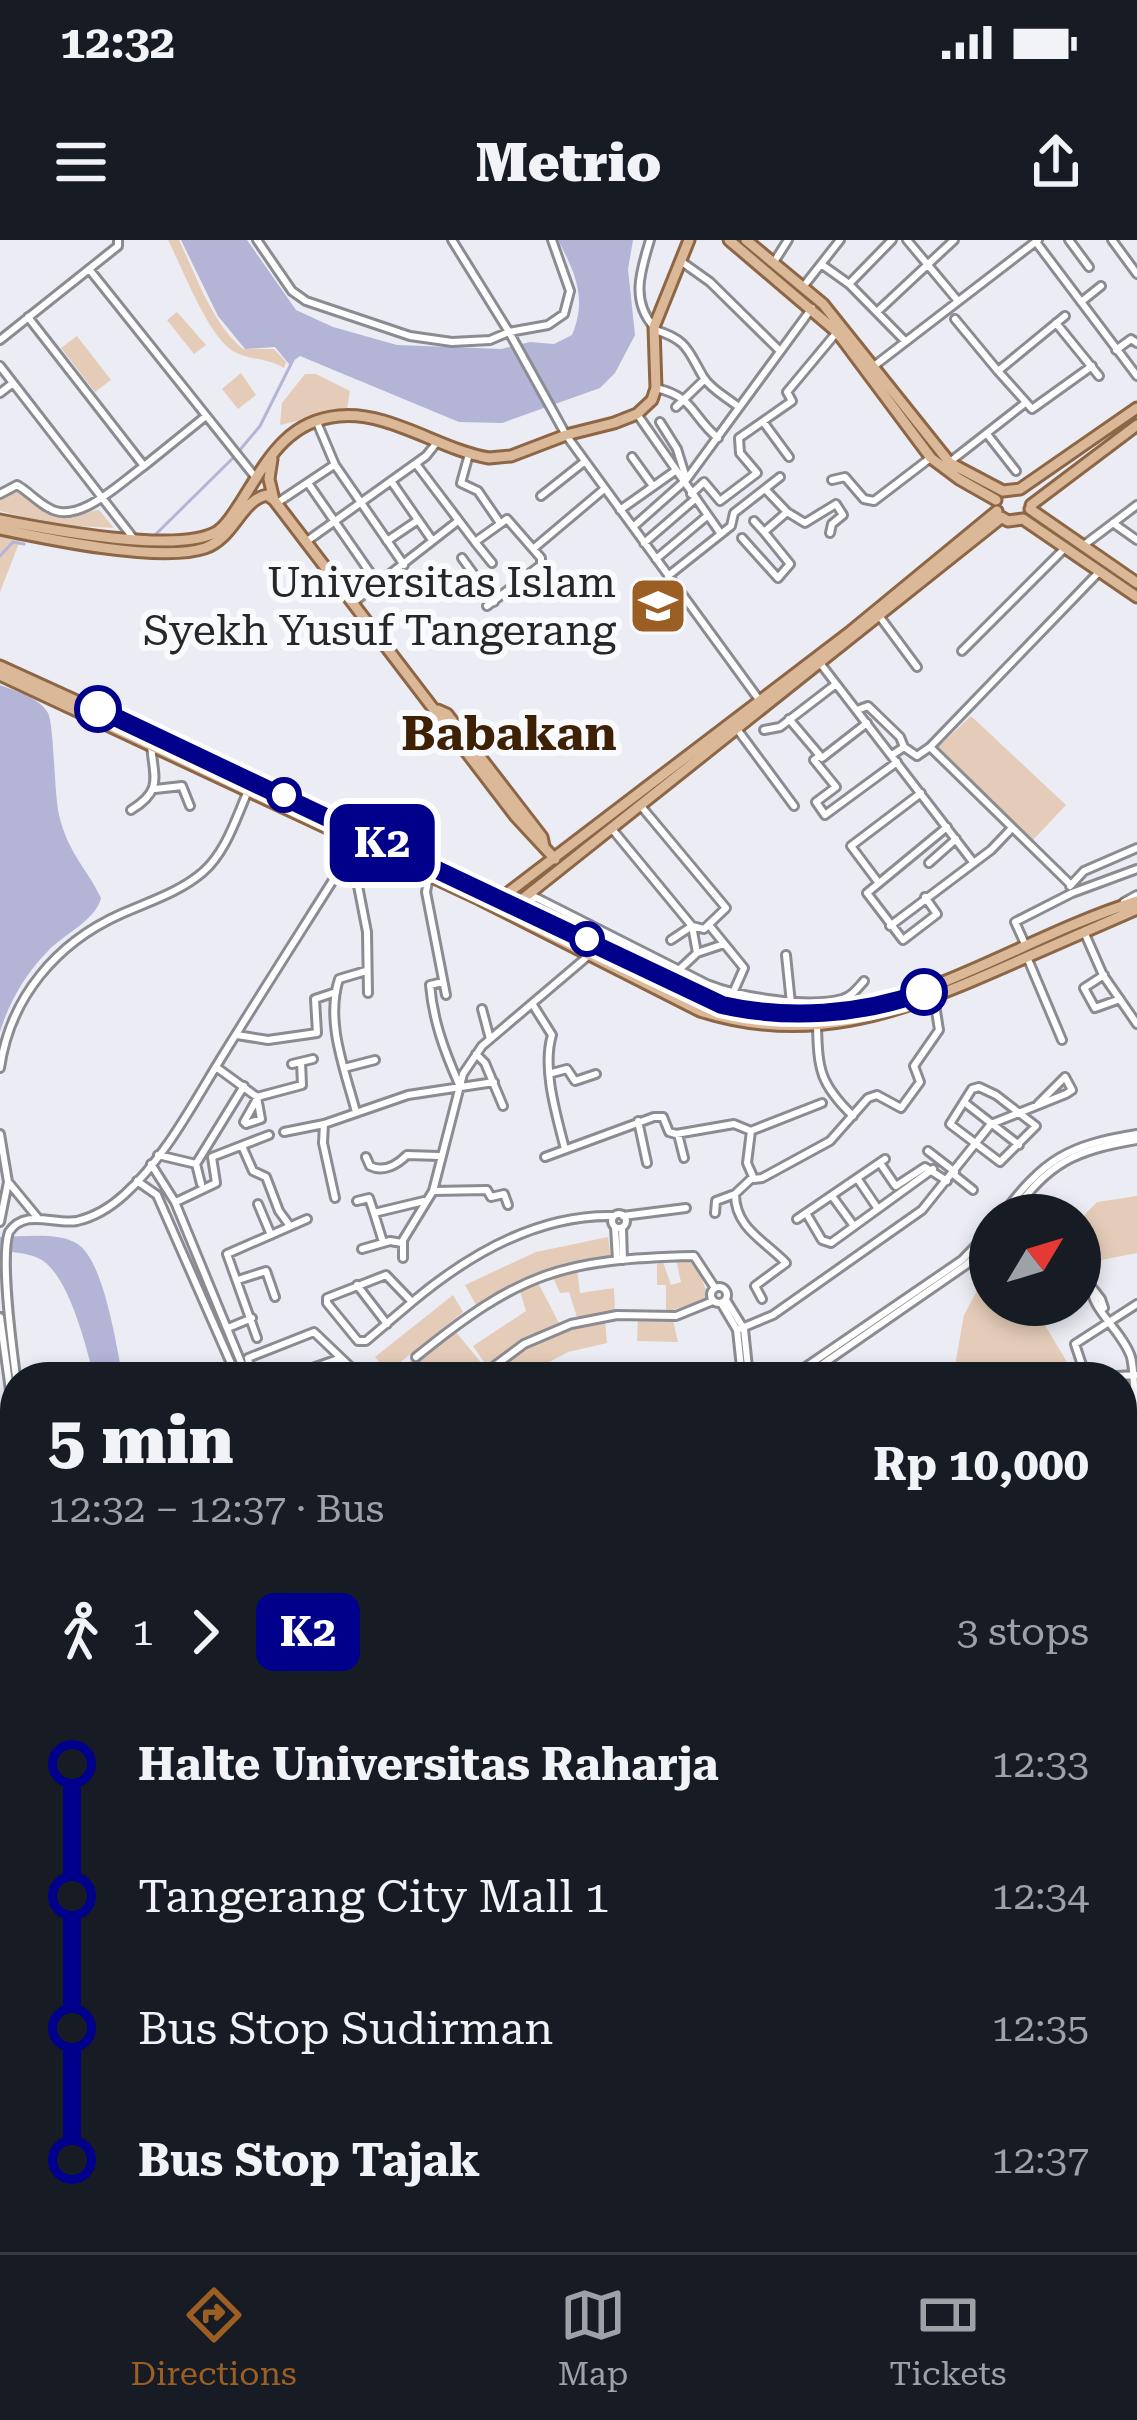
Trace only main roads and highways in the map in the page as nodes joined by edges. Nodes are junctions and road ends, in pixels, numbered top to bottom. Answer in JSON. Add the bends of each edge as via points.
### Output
{"nodes":[{"id":1,"x":689,"y":240,"type":"edge"},
{"id":2,"x":729,"y":240,"type":"edge"},
{"id":3,"x":740,"y":249,"type":"edge"},
{"id":4,"x":771,"y":267,"type":"junction"},
{"id":5,"x":1137,"y":408,"type":"edge"},
{"id":6,"x":907,"y":418,"type":"junction"},
{"id":7,"x":1137,"y":425,"type":"edge"},
{"id":8,"x":272,"y":453,"type":"junction"},
{"id":9,"x":1020,"y":489,"type":"junction"},
{"id":10,"x":276,"y":501,"type":"junction"},
{"id":11,"x":999,"y":505,"type":"junction"},
{"id":12,"x":1028,"y":511,"type":"junction"},
{"id":13,"x":2,"y":528,"type":"edge"},
{"id":14,"x":49,"y":536,"type":"junction"},
{"id":15,"x":1137,"y":583,"type":"edge"},
{"id":16,"x":1137,"y":597,"type":"edge"},
{"id":17,"x":0,"y":670,"type":"edge"},
{"id":18,"x":356,"y":843,"type":"junction"},
{"id":19,"x":549,"y":852,"type":"junction"},
{"id":20,"x":566,"y":862,"type":"junction"},
{"id":21,"x":518,"y":884,"type":"junction"},
{"id":22,"x":530,"y":892,"type":"junction"},
{"id":23,"x":500,"y":899,"type":"junction"},
{"id":24,"x":1137,"y":904,"type":"edge"},
{"id":25,"x":517,"y":906,"type":"junction"},
{"id":26,"x":1115,"y":913,"type":"junction"},
{"id":27,"x":1027,"y":952,"type":"junction"}],
"edges":[{"from":1,"to":8,"type":"main road","via":[[654,329],[656,388],[637,413],[511,456],[469,454],[363,417],[316,420]]},
{"from":2,"to":3,"type":"main road"},
{"from":3,"to":4,"type":"main road"},
{"from":4,"to":6,"type":"main road"},
{"from":4,"to":6,"type":"main road","via":[[823,304]]},
{"from":5,"to":9,"type":"main road"},
{"from":6,"to":11,"type":"main road"},
{"from":6,"to":11,"type":"main road","via":[[932,458]]},
{"from":7,"to":12,"type":"main road"},
{"from":8,"to":10,"type":"main road"},
{"from":8,"to":14,"type":"main road","via":[[216,532],[188,540]]},
{"from":9,"to":11,"type":"main road"},
{"from":9,"to":12,"type":"main road"},
{"from":10,"to":14,"type":"main road","via":[[256,498],[227,535],[200,549]]},
{"from":10,"to":19,"type":"main road"},
{"from":11,"to":12,"type":"main road","via":[[1016,522]]},
{"from":11,"to":19,"type":"main road","via":[[760,701]]},
{"from":11,"to":20,"type":"main road","via":[[880,617]]},
{"from":12,"to":15,"type":"main road"},
{"from":12,"to":16,"type":"main road"},
{"from":13,"to":14,"type":"main road"},
{"from":17,"to":18,"type":"main road"},
{"from":17,"to":18,"type":"main road"},
{"from":18,"to":23,"type":"main road"},
{"from":18,"to":27,"type":"main road","via":[[700,1011],[760,1025],[875,1017]]},
{"from":19,"to":20,"type":"main road"},
{"from":19,"to":21,"type":"main road"},
{"from":20,"to":22,"type":"main road"},
{"from":21,"to":22,"type":"main road"},
{"from":21,"to":23,"type":"main road"},
{"from":22,"to":25,"type":"main road"},
{"from":23,"to":25,"type":"main road"},
{"from":24,"to":26,"type":"main road"},
{"from":25,"to":27,"type":"main road","via":[[722,1005],[793,1013],[919,994]]},
{"from":26,"to":27,"type":"main road"},
{"from":26,"to":27,"type":"main road","via":[[1085,934]]}]}
